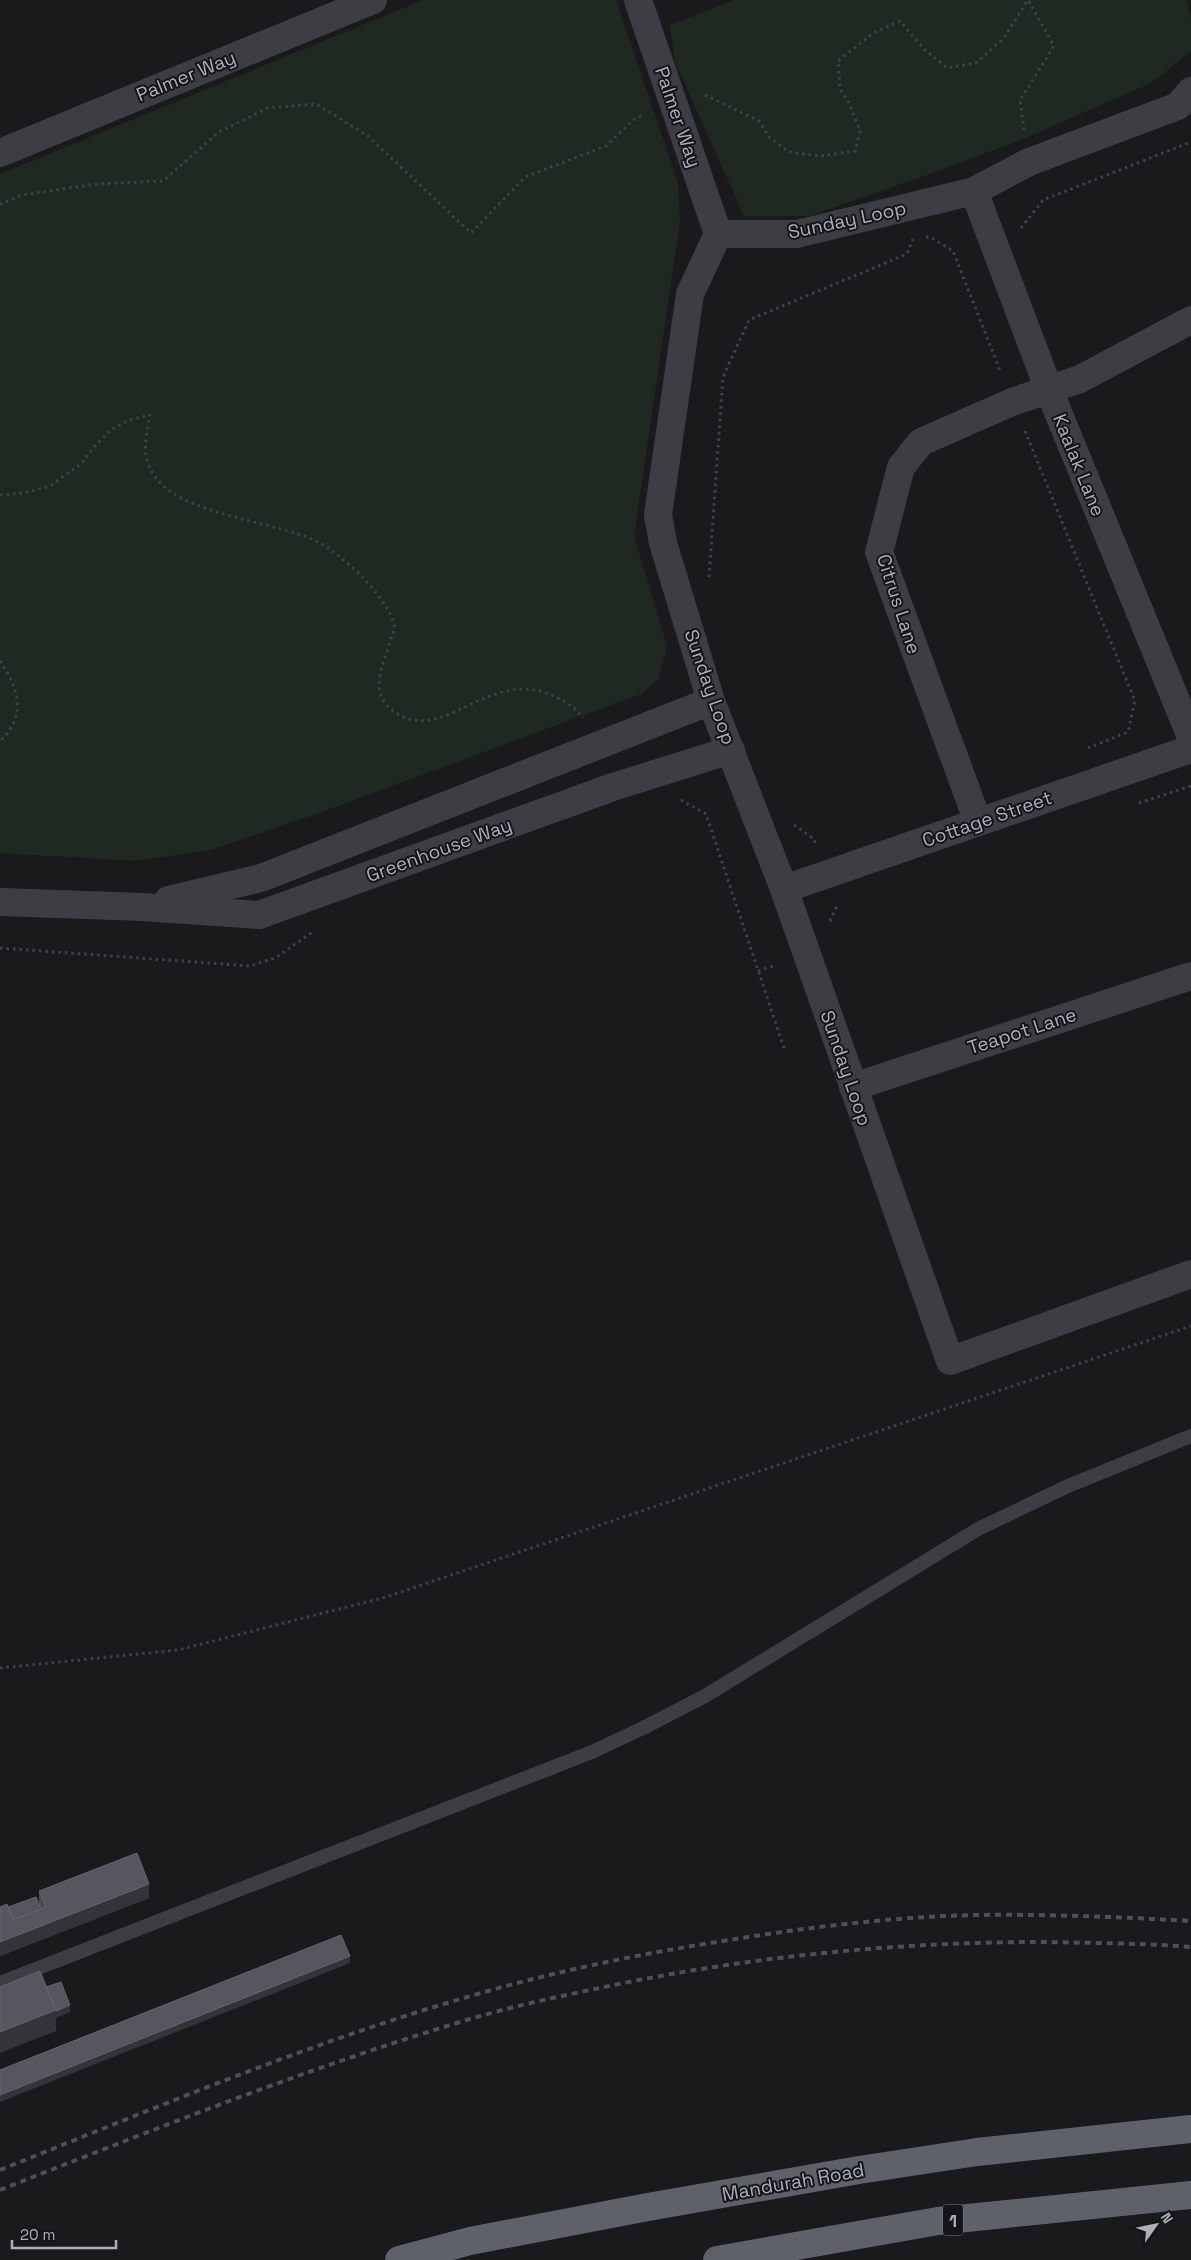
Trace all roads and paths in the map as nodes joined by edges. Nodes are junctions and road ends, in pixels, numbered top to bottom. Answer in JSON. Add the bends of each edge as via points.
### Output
{"nodes":[{"id":1,"x":373,"y":0,"type":"edge"},
{"id":2,"x":638,"y":0,"type":"edge"},
{"id":3,"x":1028,"y":0,"type":"edge"},
{"id":4,"x":1191,"y":91,"type":"edge"},
{"id":5,"x":673,"y":101,"type":"junction"},
{"id":6,"x":0,"y":153,"type":"edge"},
{"id":7,"x":1029,"y":162,"type":"junction"},
{"id":8,"x":974,"y":191,"type":"junction"},
{"id":9,"x":1043,"y":200,"type":"dead end"},
{"id":10,"x":0,"y":204,"type":"edge"},
{"id":11,"x":718,"y":234,"type":"junction"},
{"id":12,"x":1191,"y":320,"type":"edge"},
{"id":13,"x":1049,"y":390,"type":"junction"},
{"id":14,"x":0,"y":495,"type":"edge"},
{"id":15,"x":0,"y":661,"type":"edge"},
{"id":16,"x":710,"y":701,"type":"junction"},
{"id":17,"x":1191,"y":737,"type":"edge"},
{"id":18,"x":0,"y":742,"type":"edge"},
{"id":19,"x":597,"y":746,"type":"junction"},
{"id":20,"x":1191,"y":749,"type":"edge"},
{"id":21,"x":731,"y":750,"type":"junction"},
{"id":22,"x":1191,"y":786,"type":"edge"},
{"id":23,"x":676,"y":798,"type":"dead end"},
{"id":24,"x":1130,"y":806,"type":"dead end"},
{"id":25,"x":978,"y":822,"type":"junction"},
{"id":26,"x":784,"y":888,"type":"junction"},
{"id":27,"x":840,"y":901,"type":"dead end"},
{"id":28,"x":0,"y":902,"type":"edge"},
{"id":29,"x":142,"y":907,"type":"junction"},
{"id":30,"x":828,"y":924,"type":"dead end"},
{"id":31,"x":316,"y":930,"type":"dead end"},
{"id":32,"x":0,"y":948,"type":"edge"},
{"id":33,"x":1191,"y":976,"type":"edge"},
{"id":34,"x":785,"y":1051,"type":"dead end"},
{"id":35,"x":853,"y":1086,"type":"junction"},
{"id":36,"x":1191,"y":1274,"type":"edge"},
{"id":37,"x":1191,"y":1326,"type":"edge"},
{"id":38,"x":1191,"y":1436,"type":"edge"},
{"id":39,"x":0,"y":1668,"type":"edge"},
{"id":40,"x":0,"y":1984,"type":"edge"},
{"id":41,"x":1191,"y":2129,"type":"edge"},
{"id":42,"x":1191,"y":2195,"type":"edge"},
{"id":43,"x":399,"y":2260,"type":"edge"},
{"id":44,"x":716,"y":2260,"type":"edge"}],
"edges":[{"from":1,"to":6,"type":"street","name":"Palmer Way"},
{"from":2,"to":5,"type":"street","name":"Palmer Way"},
{"from":3,"to":5,"type":"path","via":[[1004,38],[976,63],[947,68],[925,50],[900,21],[873,33],[838,61],[840,89],[860,131],[855,151],[820,156],[790,152],[770,138],[759,121],[697,90]]},
{"from":3,"to":7,"type":"path","via":[[1054,46],[1020,100]]},
{"from":4,"to":7,"type":"street","name":"Sunday Loop","via":[[1178,106]]},
{"from":5,"to":10,"type":"path","via":[[633,120],[606,146],[525,177],[471,233],[368,136],[316,104],[268,108],[219,132],[163,180],[97,184],[22,195]]},
{"from":5,"to":11,"type":"street","name":"Palmer Way"},
{"from":7,"to":8,"type":"street","name":"Sunday Loop"},
{"from":7,"to":9,"type":"path"},
{"from":8,"to":11,"type":"street","name":"Sunday Loop","via":[[797,234]]},
{"from":8,"to":13,"type":"street","name":"Kaalak Lane"},
{"from":11,"to":16,"type":"street","name":"Sunday Loop","via":[[690,294],[658,515],[663,544]]},
{"from":12,"to":13,"type":"street","name":"Citrus Lane","via":[[1080,379]]},
{"from":13,"to":17,"type":"street","name":"Kaalak Lane"},
{"from":13,"to":25,"type":"street","name":"Citrus Lane","via":[[1012,402],[921,442],[901,467],[879,552]]},
{"from":14,"to":19,"type":"path","via":[[50,486],[82,463],[111,430],[129,420],[150,415],[146,456],[162,485],[192,504],[290,531],[329,548],[372,588],[395,626],[380,669],[379,684],[381,696],[390,710],[406,719],[425,721],[443,717],[496,694],[524,688],[541,690],[569,703],[582,716]]},
{"from":15,"to":18,"type":"path","via":[[12,679],[17,718],[11,731]]},
{"from":16,"to":19,"type":"street","name":"Greenhouse Way"},
{"from":16,"to":21,"type":"street","name":"Sunday Loop"},
{"from":19,"to":29,"type":"street","name":"Greenhouse Way","via":[[261,878]]},
{"from":20,"to":25,"type":"street","name":"Cottage Street"},
{"from":21,"to":26,"type":"street","name":"Sunday Loop"},
{"from":21,"to":29,"type":"street","name":"Greenhouse Way","via":[[613,787],[259,915]]},
{"from":22,"to":24,"type":"path"},
{"from":23,"to":34,"type":"path","via":[[706,814]]},
{"from":25,"to":26,"type":"street","name":"Cottage Street"},
{"from":26,"to":35,"type":"street","name":"Sunday Loop"},
{"from":27,"to":30,"type":"path"},
{"from":28,"to":29,"type":"street","name":"Greenhouse Way"},
{"from":31,"to":32,"type":"path","via":[[275,958],[250,966]]},
{"from":33,"to":35,"type":"street","name":"Teapot Lane"},
{"from":35,"to":36,"type":"street","name":"Sunday Loop","via":[[950,1361]]},
{"from":37,"to":39,"type":"path","via":[[386,1597],[178,1650]]},
{"from":38,"to":40,"type":"lane","via":[[1068,1486],[978,1529],[704,1696],[592,1752]]},
{"from":41,"to":43,"type":"highway","name":"Mandurah Road","via":[[977,2152],[859,2170],[648,2207],[480,2240]]},
{"from":42,"to":44,"type":"highway","number":"1","via":[[938,2221]]}]}
